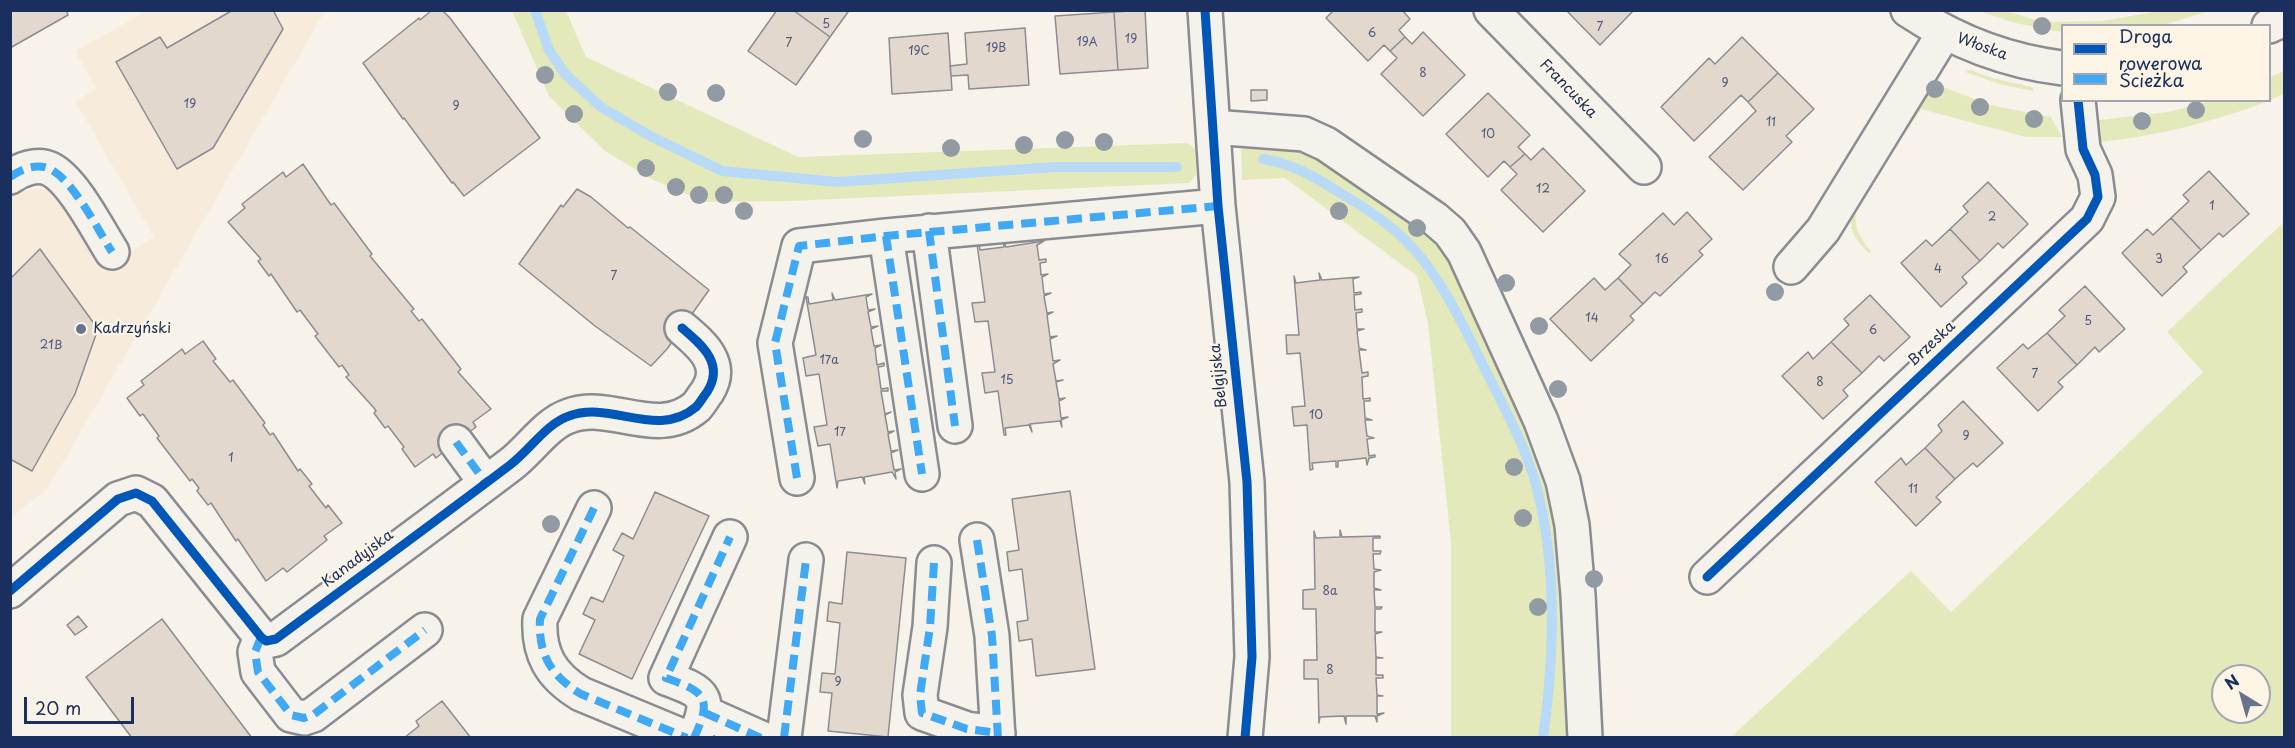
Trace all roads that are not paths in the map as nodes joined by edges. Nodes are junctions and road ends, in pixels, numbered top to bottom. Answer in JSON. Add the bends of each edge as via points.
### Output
{"nodes":[{"id":1,"x":1205,"y":10,"type":"edge"},
{"id":2,"x":1491,"y":10,"type":"edge"},
{"id":3,"x":1908,"y":10,"type":"edge"},
{"id":4,"x":1944,"y":33,"type":"junction"},
{"id":5,"x":2061,"y":68,"type":"edge"},
{"id":6,"x":2078,"y":102,"type":"edge"},
{"id":7,"x":1213,"y":127,"type":"junction"},
{"id":8,"x":1644,"y":167,"type":"dead end"},
{"id":9,"x":10,"y":177,"type":"edge"},
{"id":10,"x":1218,"y":206,"type":"junction"},
{"id":11,"x":929,"y":231,"type":"junction"},
{"id":12,"x":886,"y":236,"type":"junction"},
{"id":13,"x":112,"y":252,"type":"dead end"},
{"id":14,"x":1791,"y":267,"type":"dead end"},
{"id":15,"x":682,"y":328,"type":"dead end"},
{"id":16,"x":955,"y":426,"type":"dead end"},
{"id":17,"x":456,"y":442,"type":"dead end"},
{"id":18,"x":922,"y":474,"type":"dead end"},
{"id":19,"x":797,"y":478,"type":"dead end"},
{"id":20,"x":486,"y":483,"type":"junction"},
{"id":21,"x":594,"y":508,"type":"dead end"},
{"id":22,"x":730,"y":537,"type":"dead end"},
{"id":23,"x":977,"y":540,"type":"dead end"},
{"id":24,"x":806,"y":560,"type":"dead end"},
{"id":25,"x":934,"y":563,"type":"dead end"},
{"id":26,"x":1707,"y":577,"type":"dead end"},
{"id":27,"x":10,"y":591,"type":"edge"},
{"id":28,"x":425,"y":630,"type":"dead end"},
{"id":29,"x":261,"y":637,"type":"junction"},
{"id":30,"x":696,"y":730,"type":"edge"},
{"id":31,"x":998,"y":735,"type":"edge"},
{"id":32,"x":761,"y":738,"type":"edge"},
{"id":33,"x":784,"y":738,"type":"edge"},
{"id":34,"x":1245,"y":738,"type":"edge"},
{"id":35,"x":1585,"y":738,"type":"edge"}],
"edges":[{"from":1,"to":7,"type":"street","name":"Belgijska"},
{"from":2,"to":8,"type":"street","name":"Francuska"},
{"from":3,"to":4,"type":"street","name":"Włoska"},
{"from":4,"to":5,"type":"street","name":"Włoska","via":[[2007,57]]},
{"from":4,"to":14,"type":"street","via":[[1823,230]]},
{"from":6,"to":26,"type":"street","name":"Brzeska","via":[[2083,149],[2095,175],[2098,197],[2087,219]]},
{"from":7,"to":10,"type":"street","name":"Belgijska"},
{"from":7,"to":35,"type":"street","via":[[1304,134],[1326,144],[1435,219],[1464,252],[1541,421],[1563,481],[1577,583]]},
{"from":9,"to":13,"type":"street","via":[[20,170],[42,166],[59,175]]},
{"from":10,"to":11,"type":"street"},
{"from":10,"to":34,"type":"street","name":"Belgijska","via":[[1247,482],[1252,657]]},
{"from":11,"to":12,"type":"street"},
{"from":11,"to":16,"type":"street"},
{"from":12,"to":18,"type":"street"},
{"from":12,"to":19,"type":"street","via":[[800,246],[775,343]]},
{"from":15,"to":20,"type":"street","name":"Kanadyjska","via":[[710,356],[714,370],[710,386],[697,406],[676,419],[652,422],[605,414],[567,416]]},
{"from":17,"to":20,"type":"street"},
{"from":20,"to":29,"type":"street","name":"Kanadyjska","via":[[276,639],[266,641]]},
{"from":21,"to":30,"type":"street","via":[[540,619],[543,655],[565,685],[581,694]]},
{"from":22,"to":30,"type":"street","via":[[666,678],[694,688],[701,697]]},
{"from":23,"to":31,"type":"street","via":[[992,636]]},
{"from":24,"to":33,"type":"street"},
{"from":25,"to":31,"type":"street","via":[[920,695],[922,713]]},
{"from":27,"to":29,"type":"street","via":[[118,499],[136,493],[152,501]]},
{"from":28,"to":29,"type":"street","via":[[304,718],[291,716],[258,672],[255,652]]},
{"from":30,"to":32,"type":"street"}]}
